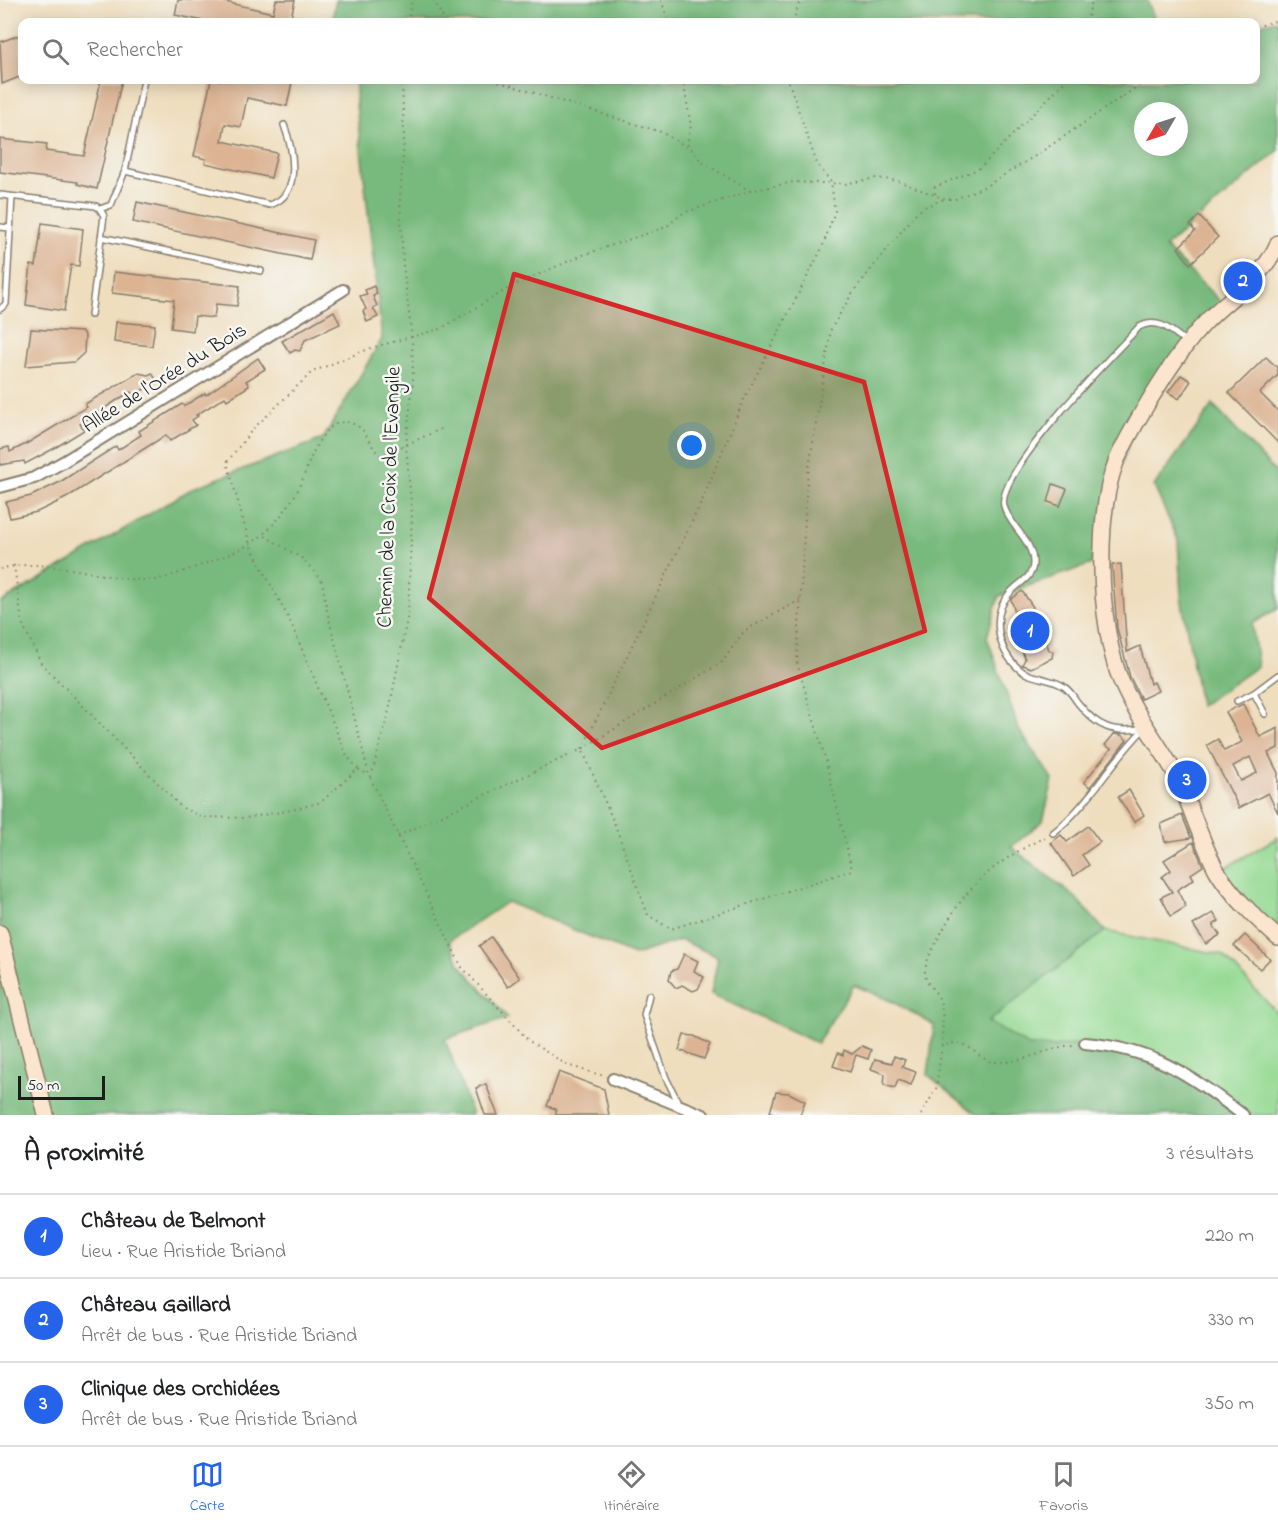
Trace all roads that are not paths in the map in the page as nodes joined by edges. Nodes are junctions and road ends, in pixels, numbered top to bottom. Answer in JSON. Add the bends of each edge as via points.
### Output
{"nodes":[{"id":1,"x":143,"y":84,"type":"edge"},
{"id":2,"x":284,"y":124,"type":"dead end"},
{"id":3,"x":125,"y":171,"type":"junction"},
{"id":4,"x":0,"y":195,"type":"edge"},
{"id":5,"x":12,"y":197,"type":"junction"},
{"id":6,"x":100,"y":209,"type":"junction"},
{"id":7,"x":0,"y":227,"type":"edge"},
{"id":8,"x":9,"y":228,"type":"junction"},
{"id":9,"x":101,"y":237,"type":"junction"},
{"id":10,"x":1278,"y":243,"type":"edge"},
{"id":11,"x":261,"y":271,"type":"dead end"},
{"id":12,"x":343,"y":290,"type":"dead end"},
{"id":13,"x":0,"y":309,"type":"edge"},
{"id":14,"x":91,"y":315,"type":"dead end"},
{"id":15,"x":1189,"y":344,"type":"junction"},
{"id":16,"x":0,"y":487,"type":"edge"},
{"id":17,"x":1278,"y":675,"type":"edge"},
{"id":18,"x":1254,"y":693,"type":"junction"},
{"id":19,"x":1237,"y":701,"type":"dead end"},
{"id":20,"x":1265,"y":714,"type":"dead end"},
{"id":21,"x":1146,"y":727,"type":"junction"},
{"id":22,"x":1053,"y":833,"type":"road end"},
{"id":23,"x":0,"y":933,"type":"edge"},
{"id":24,"x":1278,"y":938,"type":"edge"},
{"id":25,"x":649,"y":995,"type":"dead end"},
{"id":26,"x":1085,"y":1043,"type":"road end"},
{"id":27,"x":612,"y":1079,"type":"road end"},
{"id":28,"x":680,"y":1105,"type":"junction"},
{"id":29,"x":46,"y":1115,"type":"edge"},
{"id":30,"x":703,"y":1115,"type":"edge"},
{"id":31,"x":1243,"y":1115,"type":"edge"}],
"edges":[{"from":1,"to":3,"type":"lane"},
{"from":2,"to":3,"type":"lane","via":[[294,163],[292,177],[283,198],[270,205]]},
{"from":3,"to":6,"type":"lane","via":[[115,200]]},
{"from":4,"to":5,"type":"lane"},
{"from":5,"to":6,"type":"lane"},
{"from":5,"to":8,"type":"lane"},
{"from":6,"to":9,"type":"lane","via":[[104,216]]},
{"from":7,"to":8,"type":"lane"},
{"from":8,"to":13,"type":"lane","via":[[6,304]]},
{"from":9,"to":11,"type":"lane"},
{"from":9,"to":14,"type":"lane"},
{"from":10,"to":15,"type":"street","via":[[1259,276],[1203,325]]},
{"from":12,"to":16,"type":"street","name":"Allée de l'Orée du Bois","via":[[63,462],[34,478]]},
{"from":15,"to":21,"type":"street","via":[[1120,452],[1106,492],[1108,637],[1121,681]]},
{"from":15,"to":21,"type":"lane","via":[[1158,323],[1138,327],[1036,441],[1005,488],[1004,506],[1030,550],[1033,563],[1029,576],[1010,592],[1000,608],[998,631],[1005,651],[1025,673],[1069,690],[1091,719],[1107,730]]},
{"from":17,"to":18,"type":"lane"},
{"from":18,"to":19,"type":"lane"},
{"from":18,"to":20,"type":"lane"},
{"from":21,"to":22,"type":"lane","via":[[1072,818]]},
{"from":21,"to":24,"type":"street","via":[[1175,774],[1218,872]]},
{"from":23,"to":29,"type":"street"},
{"from":25,"to":28,"type":"lane","via":[[644,1008],[646,1023]]},
{"from":26,"to":31,"type":"street","via":[[1118,1046],[1157,1058]]},
{"from":27,"to":28,"type":"street"},
{"from":28,"to":30,"type":"street"}]}
